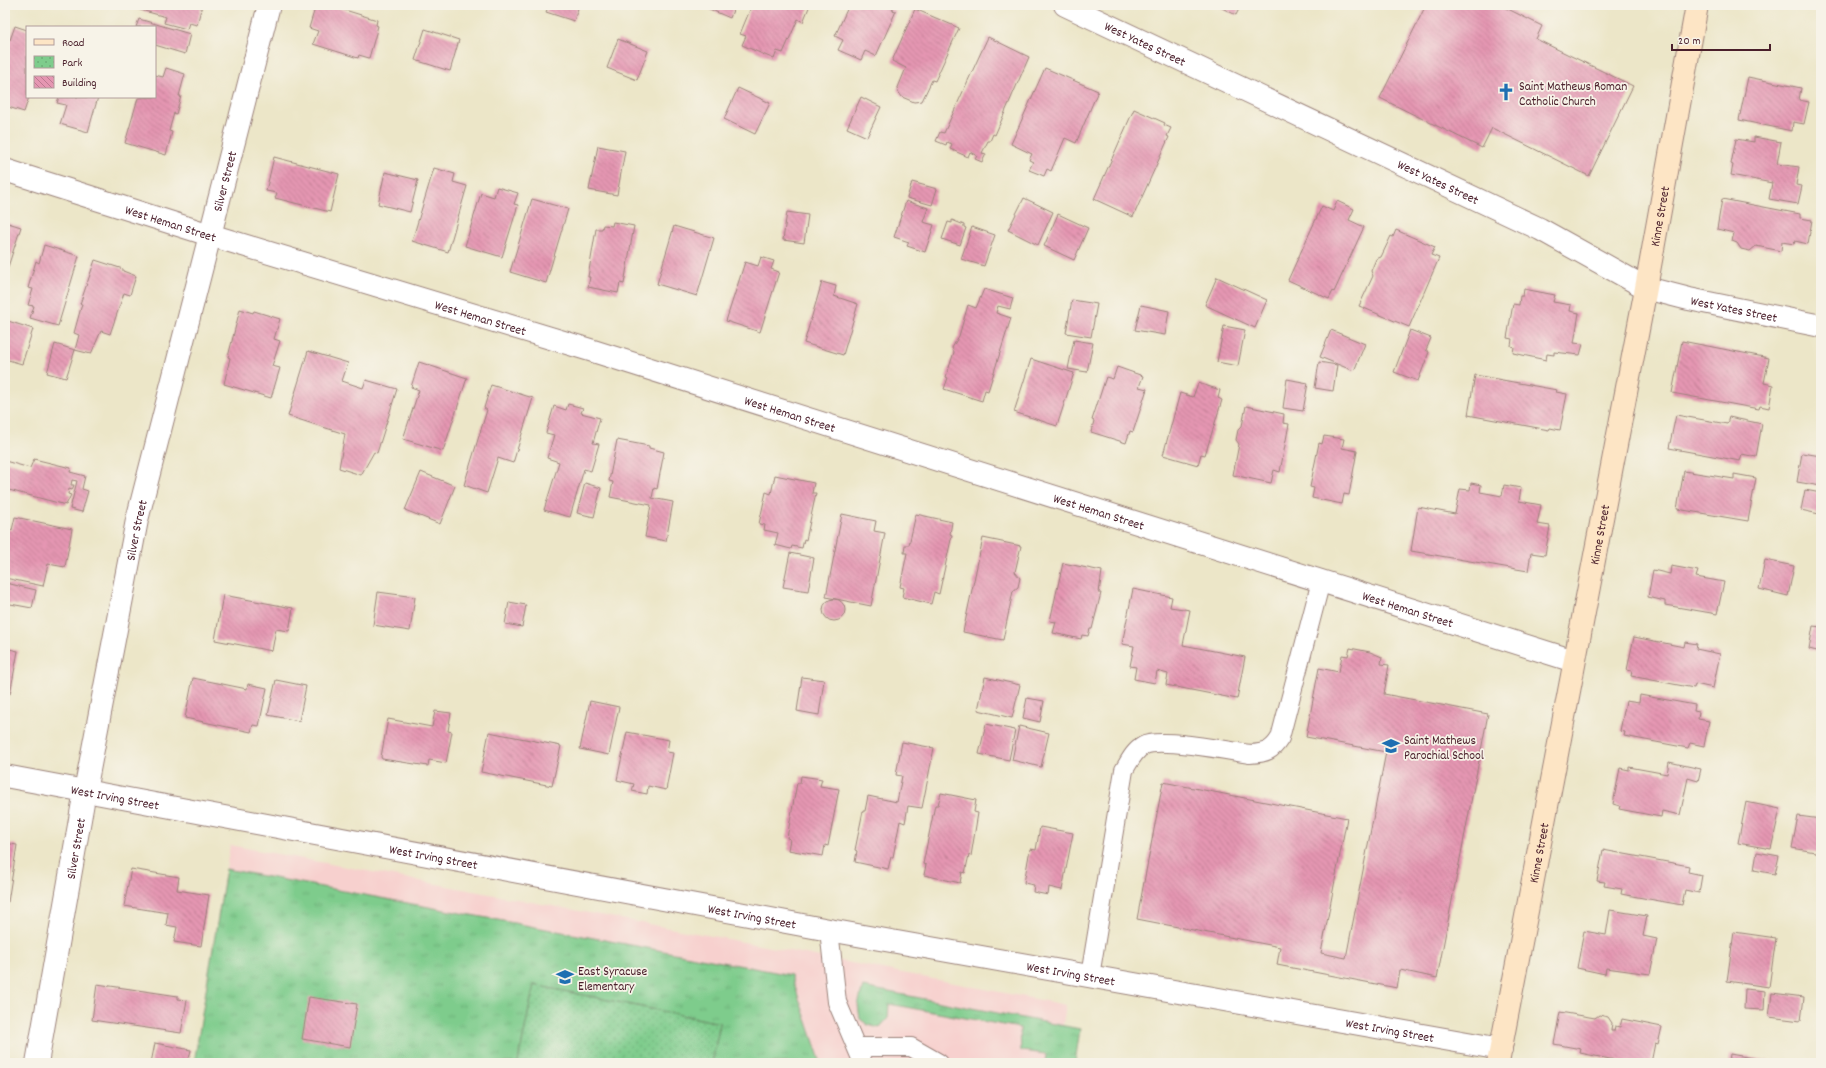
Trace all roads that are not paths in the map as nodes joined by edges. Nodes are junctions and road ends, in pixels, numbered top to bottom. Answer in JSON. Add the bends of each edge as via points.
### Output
{"nodes":[{"id":1,"x":269,"y":5,"type":"edge"},
{"id":2,"x":1065,"y":5,"type":"edge"},
{"id":3,"x":1697,"y":5,"type":"edge"},
{"id":4,"x":5,"y":170,"type":"edge"},
{"id":5,"x":210,"y":235,"type":"junction"},
{"id":6,"x":1646,"y":288,"type":"junction"},
{"id":7,"x":1821,"y":326,"type":"edge"},
{"id":8,"x":1321,"y":581,"type":"junction"},
{"id":9,"x":1574,"y":661,"type":"junction"},
{"id":10,"x":5,"y":776,"type":"edge"},
{"id":11,"x":85,"y":791,"type":"junction"},
{"id":12,"x":829,"y":930,"type":"junction"},
{"id":13,"x":1090,"y":976,"type":"junction"},
{"id":14,"x":860,"y":1055,"type":"edge"},
{"id":15,"x":1500,"y":1056,"type":"edge"},
{"id":16,"x":37,"y":1063,"type":"edge"},
{"id":17,"x":939,"y":1063,"type":"edge"}],
"edges":[{"from":1,"to":5,"type":"street","name":"Silver Street"},
{"from":2,"to":6,"type":"street","name":"West Yates Street","via":[[1540,229]]},
{"from":3,"to":6,"type":"street","name":"Kinne Street"},
{"from":4,"to":5,"type":"street","name":"West Heman Street"},
{"from":5,"to":8,"type":"street","name":"West Heman Street","via":[[590,350]]},
{"from":5,"to":11,"type":"street","name":"Silver Street","via":[[137,520]]},
{"from":6,"to":7,"type":"street","name":"West Yates Street"},
{"from":6,"to":9,"type":"street","name":"Kinne Street"},
{"from":8,"to":9,"type":"street","name":"West Heman Street"},
{"from":8,"to":13,"type":"lane","via":[[1280,738],[1274,748],[1250,754],[1159,742],[1144,745],[1135,753],[1124,770]]},
{"from":9,"to":15,"type":"street","name":"Kinne Street"},
{"from":10,"to":11,"type":"street","name":"West Irving Street"},
{"from":11,"to":12,"type":"street","name":"West Irving Street"},
{"from":11,"to":16,"type":"street","name":"Silver Street"},
{"from":12,"to":13,"type":"street","name":"West Irving Street"},
{"from":12,"to":14,"type":"lane","via":[[837,1002]]},
{"from":13,"to":15,"type":"street","name":"West Irving Street"},
{"from":14,"to":17,"type":"lane","via":[[911,1047]]}]}
